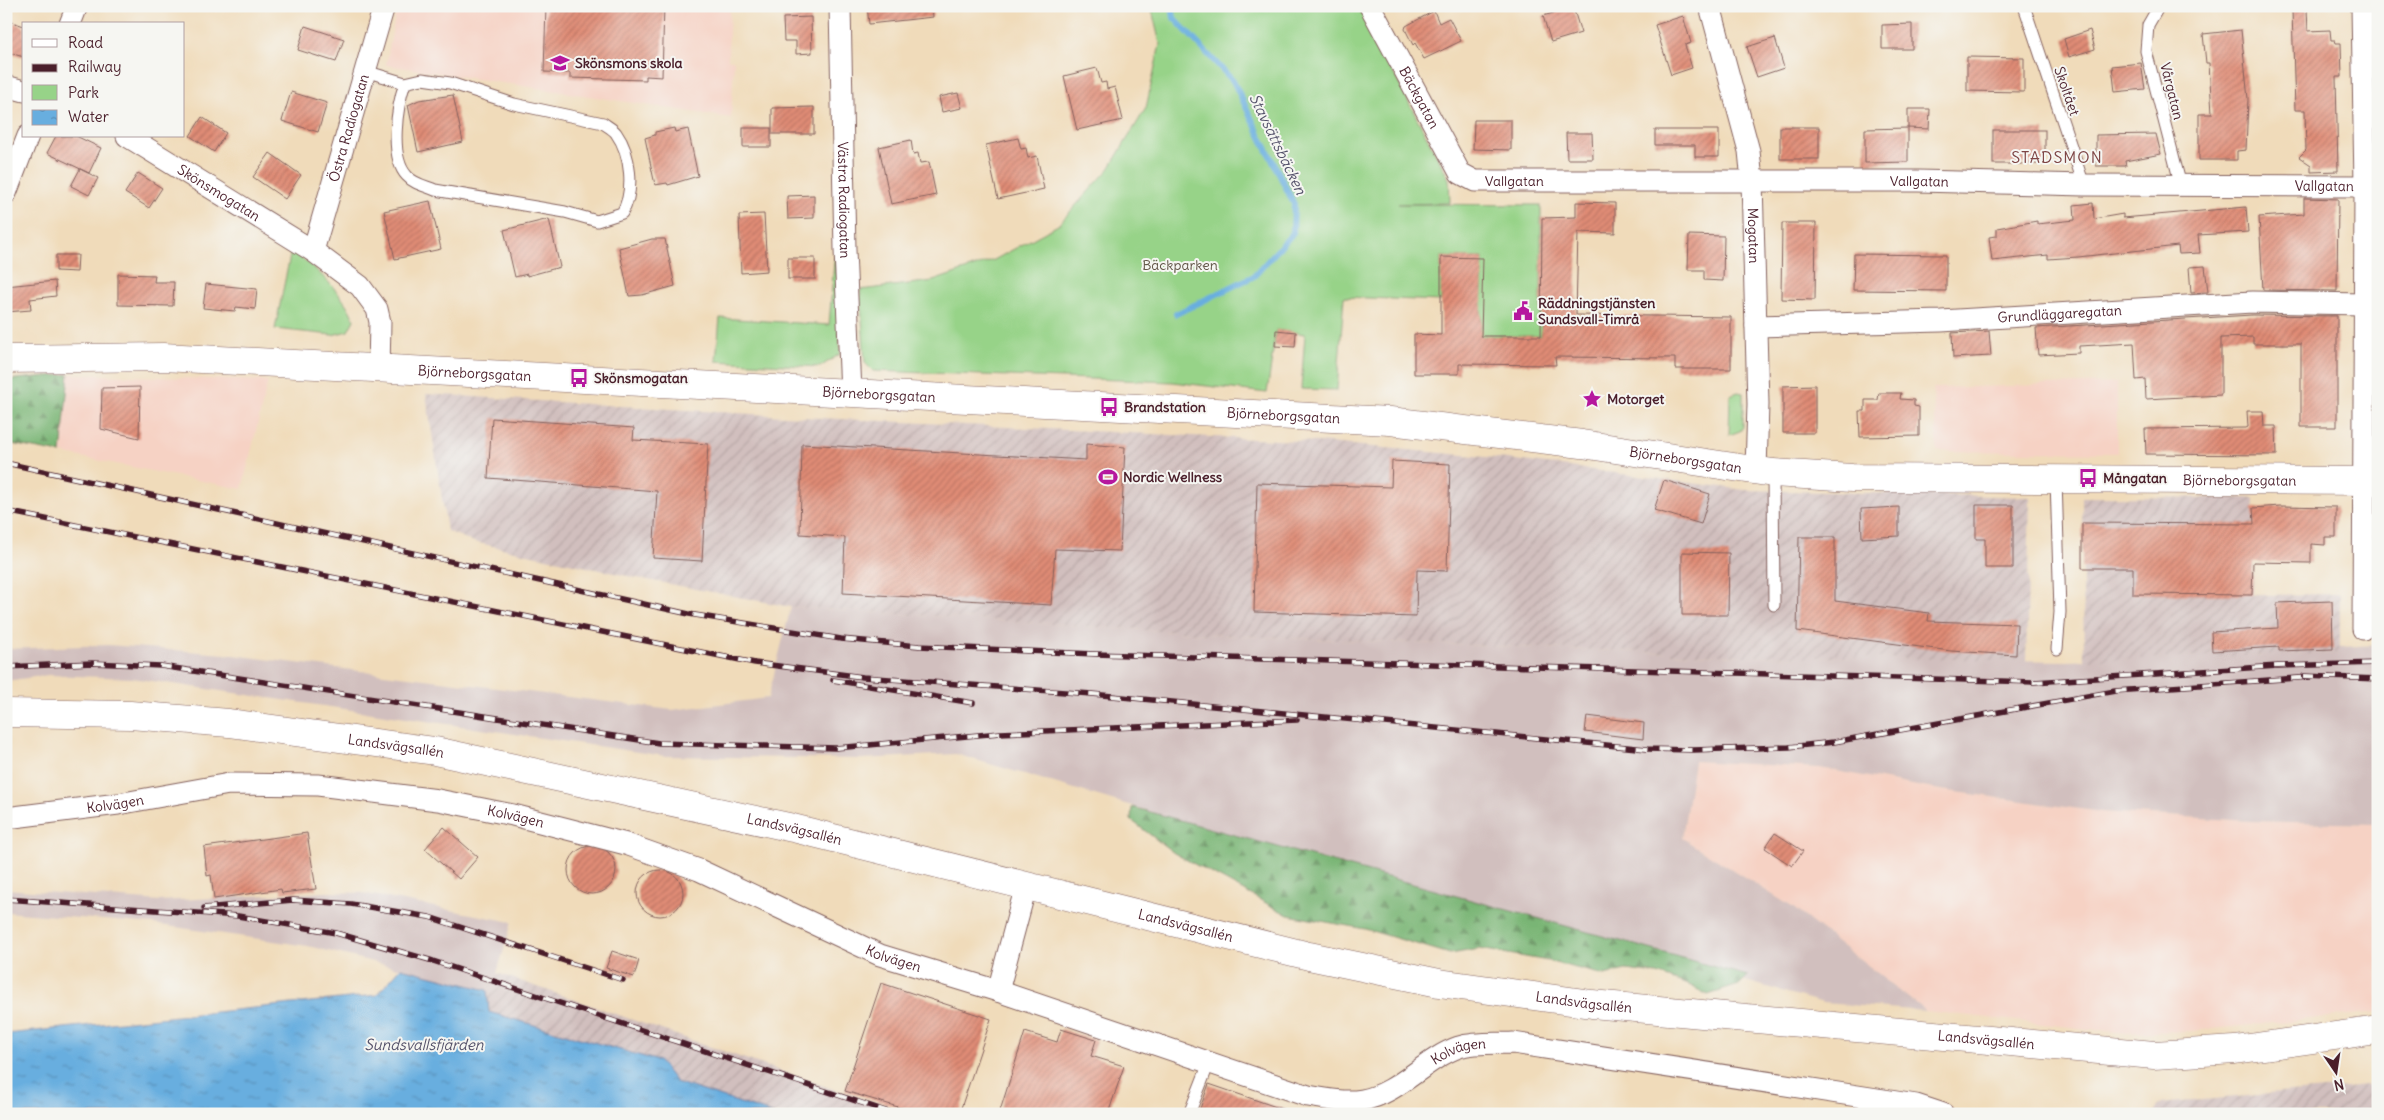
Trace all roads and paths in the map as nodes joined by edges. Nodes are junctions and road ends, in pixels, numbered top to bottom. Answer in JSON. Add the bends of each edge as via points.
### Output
{"nodes":[{"id":1,"x":77,"y":6,"type":"edge"},
{"id":2,"x":384,"y":6,"type":"edge"},
{"id":3,"x":840,"y":6,"type":"edge"},
{"id":4,"x":1370,"y":6,"type":"edge"},
{"id":5,"x":1710,"y":6,"type":"edge"},
{"id":6,"x":2024,"y":6,"type":"edge"},
{"id":7,"x":2159,"y":6,"type":"edge"},
{"id":8,"x":2362,"y":6,"type":"edge"},
{"id":9,"x":71,"y":22,"type":"edge"},
{"id":10,"x":365,"y":71,"type":"junction"},
{"id":11,"x":405,"y":83,"type":"junction"},
{"id":12,"x":6,"y":86,"type":"edge"},
{"id":13,"x":22,"y":90,"type":"edge"},
{"id":14,"x":27,"y":138,"type":"edge"},
{"id":15,"x":130,"y":138,"type":"edge"},
{"id":16,"x":1475,"y":181,"type":"joint"},
{"id":17,"x":1752,"y":181,"type":"junction"},
{"id":18,"x":2084,"y":185,"type":"junction"},
{"id":19,"x":2181,"y":186,"type":"junction"},
{"id":20,"x":2364,"y":186,"type":"junction"},
{"id":21,"x":6,"y":193,"type":"edge"},
{"id":22,"x":2371,"y":207,"type":"edge"},
{"id":23,"x":313,"y":251,"type":"junction"},
{"id":24,"x":2363,"y":304,"type":"junction"},
{"id":25,"x":1756,"y":326,"type":"junction"},
{"id":26,"x":6,"y":359,"type":"edge"},
{"id":27,"x":379,"y":369,"type":"junction"},
{"id":28,"x":851,"y":393,"type":"junction"},
{"id":29,"x":1765,"y":472,"type":"junction"},
{"id":30,"x":2056,"y":479,"type":"junction"},
{"id":31,"x":2370,"y":481,"type":"edge"},
{"id":32,"x":1774,"y":605,"type":"dead end"},
{"id":33,"x":2363,"y":629,"type":"dead end"},
{"id":34,"x":2057,"y":649,"type":"dead end"},
{"id":35,"x":6,"y":713,"type":"edge"},
{"id":36,"x":6,"y":818,"type":"edge"},
{"id":37,"x":1026,"y":886,"type":"junction"},
{"id":38,"x":998,"y":991,"type":"junction"},
{"id":39,"x":2378,"y":1030,"type":"edge"},
{"id":40,"x":1209,"y":1063,"type":"junction"},
{"id":41,"x":1189,"y":1114,"type":"edge"},
{"id":42,"x":1943,"y":1114,"type":"edge"}],
"edges":[{"from":1,"to":9,"type":"street"},
{"from":2,"to":10,"type":"street","name":"Östra Radiogatan"},
{"from":3,"to":28,"type":"street","name":"Västra Radiogatan"},
{"from":4,"to":16,"type":"street","name":"Bäckgatan","via":[[1460,173]]},
{"from":5,"to":17,"type":"street","name":"Mogatan","via":[[1750,151]]},
{"from":6,"to":18,"type":"lane","name":"Skoltået"},
{"from":7,"to":19,"type":"lane","name":"Vårgatan","via":[[2148,25],[2146,50]]},
{"from":8,"to":20,"type":"street"},
{"from":10,"to":11,"type":"lane"},
{"from":10,"to":23,"type":"street","name":"Östra Radiogatan"},
{"from":11,"to":11,"type":"lane","via":[[422,79],[450,83],[514,104],[603,123],[616,132],[625,153],[630,181],[627,204],[622,213],[597,221],[565,212],[435,190],[418,183],[407,176],[399,162],[397,147],[398,107]]},
{"from":12,"to":13,"type":"street"},
{"from":14,"to":21,"type":"street"},
{"from":15,"to":23,"type":"street","name":"Skönsmogatan"},
{"from":16,"to":17,"type":"street","name":"Vallgatan"},
{"from":17,"to":18,"type":"street","name":"Vallgatan"},
{"from":17,"to":25,"type":"street","name":"Mogatan"},
{"from":18,"to":19,"type":"street","name":"Vallgatan"},
{"from":19,"to":20,"type":"street","name":"Vallgatan"},
{"from":20,"to":22,"type":"street"},
{"from":22,"to":24,"type":"street"},
{"from":23,"to":27,"type":"street","name":"Skönsmogatan","via":[[360,286],[377,310],[380,322]]},
{"from":24,"to":25,"type":"street","name":"Grundläggaregatan","via":[[2252,302],[1941,321]]},
{"from":24,"to":31,"type":"street"},
{"from":25,"to":29,"type":"street","name":"Mogatan","via":[[1758,404]]},
{"from":26,"to":27,"type":"main road","name":"Björneborgsgatan","via":[[163,357]]},
{"from":27,"to":28,"type":"main road","name":"Björneborgsgatan"},
{"from":28,"to":29,"type":"main road","name":"Björneborgsgatan","via":[[1390,421],[1582,444]]},
{"from":29,"to":30,"type":"main road","name":"Björneborgsgatan","via":[[1852,478]]},
{"from":29,"to":32,"type":"lane"},
{"from":30,"to":31,"type":"main road","name":"Björneborgsgatan"},
{"from":30,"to":34,"type":"lane","via":[[2060,612]]},
{"from":31,"to":33,"type":"street"},
{"from":35,"to":37,"type":"main road","name":"Landsvägsallén","via":[[130,715],[229,723],[435,751],[793,828]]},
{"from":36,"to":38,"type":"street","name":"Kolvägen","via":[[148,800],[230,784],[318,785],[438,800],[626,844],[699,870],[880,955]]},
{"from":37,"to":38,"type":"street"},
{"from":37,"to":39,"type":"main road","name":"Landsvägsallén","via":[[1318,958],[1439,983],[1592,1004],[2154,1056],[2235,1050]]},
{"from":38,"to":40,"type":"street","name":"Kolvägen"},
{"from":40,"to":41,"type":"lane"},
{"from":40,"to":42,"type":"street","name":"Kolvägen","via":[[1308,1096],[1339,1101],[1362,1100],[1387,1091],[1444,1054],[1461,1047],[1513,1043],[1916,1105]]}]}
